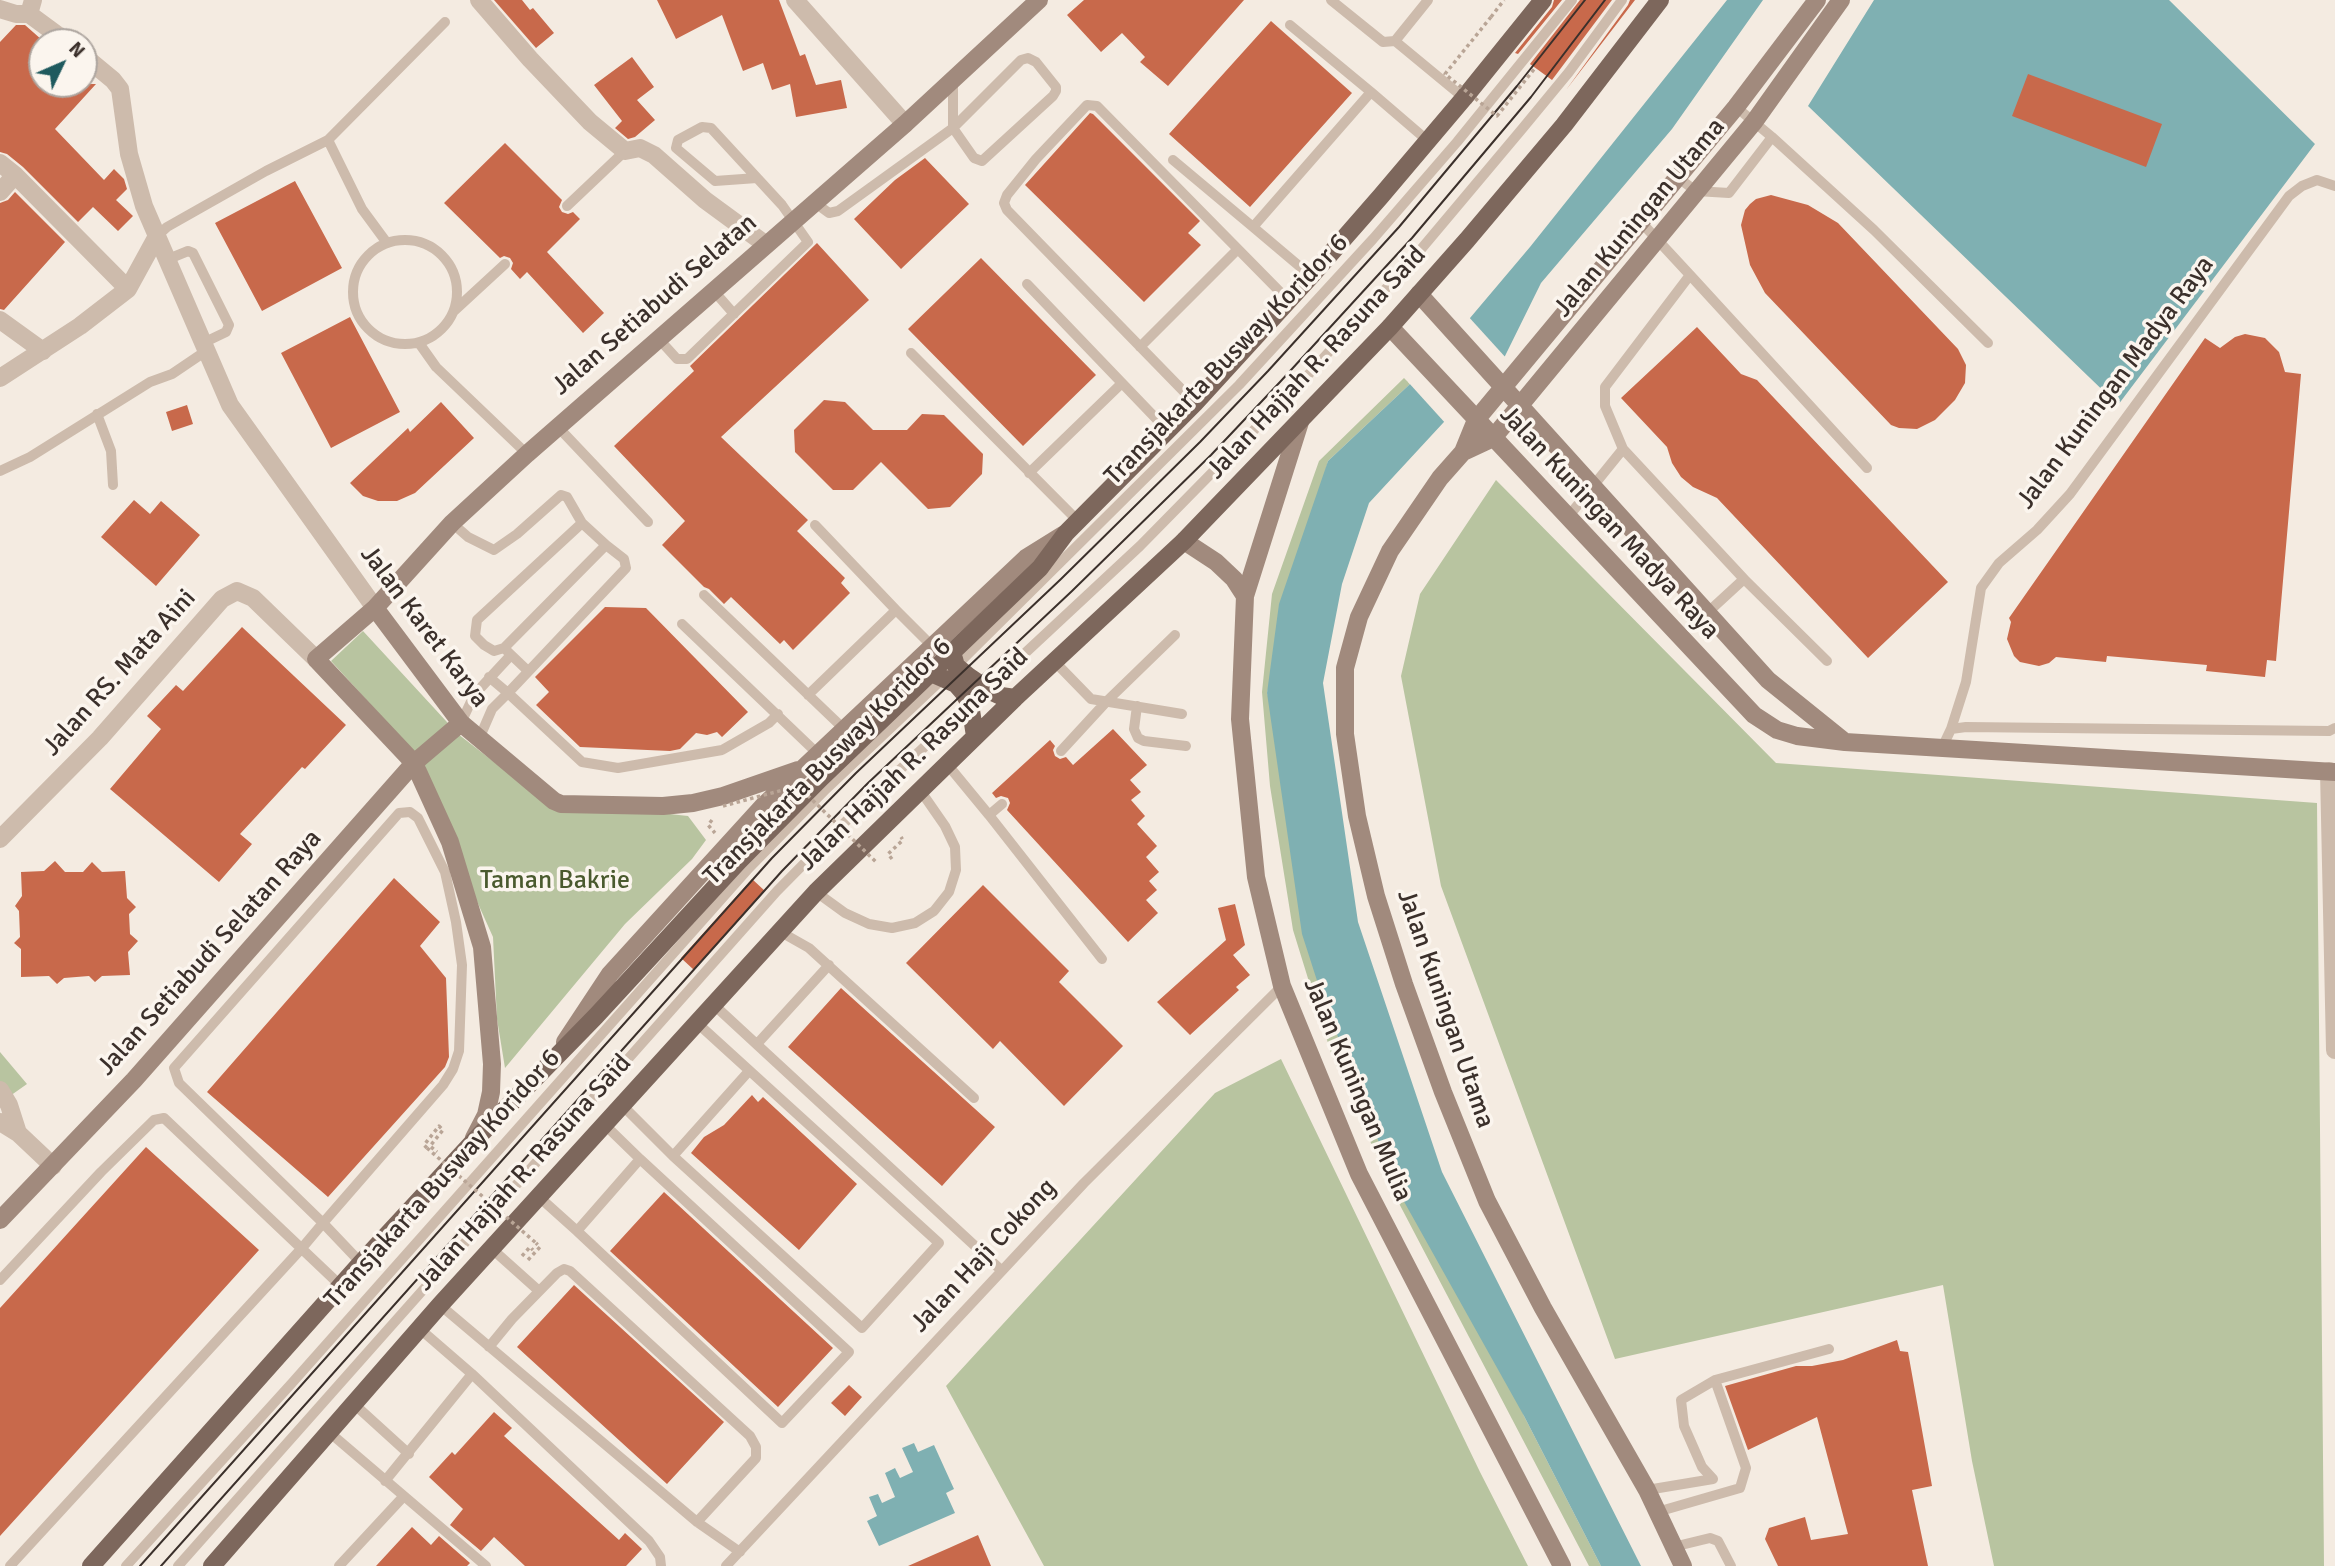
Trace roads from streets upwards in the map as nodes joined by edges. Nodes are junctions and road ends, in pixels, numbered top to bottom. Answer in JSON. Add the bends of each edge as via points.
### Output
{"nodes":[{"id":1,"x":479,"y":0,"type":"edge"},
{"id":2,"x":795,"y":0,"type":"edge"},
{"id":3,"x":1039,"y":0,"type":"edge"},
{"id":4,"x":1543,"y":0,"type":"edge"},
{"id":5,"x":1660,"y":0,"type":"edge"},
{"id":6,"x":1816,"y":0,"type":"edge"},
{"id":7,"x":1841,"y":0,"type":"edge"},
{"id":8,"x":0,"y":9,"type":"edge"},
{"id":9,"x":33,"y":11,"type":"edge"},
{"id":10,"x":52,"y":28,"type":"edge"},
{"id":11,"x":98,"y":68,"type":"edge"},
{"id":12,"x":905,"y":124,"type":"junction"},
{"id":13,"x":0,"y":163,"type":"edge"},
{"id":14,"x":15,"y":175,"type":"junction"},
{"id":15,"x":0,"y":192,"type":"edge"},
{"id":16,"x":157,"y":236,"type":"junction"},
{"id":17,"x":765,"y":244,"type":"junction"},
{"id":18,"x":128,"y":289,"type":"junction"},
{"id":19,"x":1419,"y":294,"type":"junction"},
{"id":20,"x":0,"y":320,"type":"edge"},
{"id":21,"x":1390,"y":327,"type":"junction"},
{"id":22,"x":43,"y":351,"type":"junction"},
{"id":23,"x":0,"y":378,"type":"edge"},
{"id":24,"x":1499,"y":382,"type":"junction"},
{"id":25,"x":1520,"y":405,"type":"junction"},
{"id":26,"x":1472,"y":415,"type":"junction"},
{"id":27,"x":1300,"y":422,"type":"junction"},
{"id":28,"x":1493,"y":438,"type":"junction"},
{"id":29,"x":1463,"y":452,"type":"junction"},
{"id":30,"x":1072,"y":527,"type":"junction"},
{"id":31,"x":1184,"y":541,"type":"junction"},
{"id":32,"x":1245,"y":596,"type":"junction"},
{"id":33,"x":375,"y":608,"type":"junction"},
{"id":34,"x":316,"y":659,"type":"junction"},
{"id":35,"x":946,"y":667,"type":"junction"},
{"id":36,"x":1015,"y":698,"type":"junction"},
{"id":37,"x":461,"y":723,"type":"junction"},
{"id":38,"x":975,"y":736,"type":"junction"},
{"id":39,"x":1845,"y":742,"type":"junction"},
{"id":40,"x":414,"y":764,"type":"junction"},
{"id":41,"x":805,"y":768,"type":"junction"},
{"id":42,"x":2332,"y":771,"type":"edge"},
{"id":43,"x":0,"y":839,"type":"edge"},
{"id":44,"x":2335,"y":1050,"type":"edge"},
{"id":45,"x":553,"y":1059,"type":"junction"},
{"id":46,"x":0,"y":1090,"type":"edge"},
{"id":47,"x":0,"y":1122,"type":"edge"},
{"id":48,"x":18,"y":1133,"type":"junction"},
{"id":49,"x":471,"y":1144,"type":"junction"},
{"id":50,"x":53,"y":1166,"type":"junction"},
{"id":51,"x":0,"y":1220,"type":"edge"},
{"id":52,"x":91,"y":1566,"type":"edge"},
{"id":53,"x":212,"y":1566,"type":"edge"},
{"id":54,"x":1562,"y":1566,"type":"edge"},
{"id":55,"x":1683,"y":1566,"type":"edge"}],
"edges":[{"from":1,"to":17,"type":"street","via":[[590,122],[625,151],[640,148],[654,155]]},
{"from":2,"to":12,"type":"street"},
{"from":3,"to":12,"type":"street","name":"Jalan Setiabudi Selatan"},
{"from":4,"to":30,"type":"main road","name":"Jalan Hajjah R. Rasuna Said","via":[[1429,141],[1289,301]]},
{"from":5,"to":19,"type":"main road","name":"Jalan Hajjah R. Rasuna Said","via":[[1564,125]]},
{"from":6,"to":24,"type":"street","name":"Jalan Kuningan Utama","via":[[1736,107]]},
{"from":7,"to":25,"type":"street","name":"Jalan Kuningan Utama","via":[[1754,121]]},
{"from":8,"to":9,"type":"street","via":[[16,14]]},
{"from":9,"to":10,"type":"street"},
{"from":11,"to":16,"type":"street","name":"Jalan Karet Karya","via":[[120,89],[129,154]]},
{"from":12,"to":17,"type":"street","name":"Jalan Setiabudi Selatan"},
{"from":13,"to":14,"type":"street"},
{"from":14,"to":15,"type":"street"},
{"from":14,"to":18,"type":"street"},
{"from":16,"to":18,"type":"street"},
{"from":16,"to":33,"type":"street","name":"Jalan Karet Karya","via":[[230,405]]},
{"from":17,"to":33,"type":"street","name":"Jalan Setiabudi Selatan","via":[[452,523]]},
{"from":18,"to":22,"type":"street"},
{"from":19,"to":21,"type":"main road","name":"Jalan Hajjah R. Rasuna Said"},
{"from":19,"to":24,"type":"street","name":"Jalan Kuningan Madya Raya"},
{"from":20,"to":22,"type":"street"},
{"from":21,"to":26,"type":"street","name":"Jalan Kuningan Madya Raya"},
{"from":21,"to":27,"type":"main road","name":"Jalan Hajjah R. Rasuna Said"},
{"from":22,"to":23,"type":"street"},
{"from":24,"to":25,"type":"street","name":"Jalan Kuningan Madya Raya"},
{"from":24,"to":26,"type":"street","name":"Jalan Kuningan Utama"},
{"from":25,"to":28,"type":"street","name":"Jalan Kuningan Utama"},
{"from":25,"to":39,"type":"street","name":"Jalan Kuningan Madya Raya","via":[[1768,681]]},
{"from":26,"to":28,"type":"street","name":"Jalan Kuningan Madya Raya"},
{"from":26,"to":29,"type":"street","name":"Jalan Kuningan Utama"},
{"from":27,"to":31,"type":"main road","name":"Jalan Hajjah R. Rasuna Said"},
{"from":27,"to":32,"type":"street","name":"Jalan Kuningan Mulia"},
{"from":28,"to":29,"type":"street","name":"Jalan Kuningan Utama"},
{"from":28,"to":39,"type":"street","name":"Jalan Kuningan Madya Raya","via":[[1754,715],[1797,736]]},
{"from":29,"to":55,"type":"street","name":"Jalan Kuningan Utama","via":[[1390,551],[1359,617],[1345,668],[1345,734],[1357,816],[1404,985],[1487,1201],[1647,1490]]},
{"from":30,"to":35,"type":"main road","name":"Jalan Hajjah R. Rasuna Said","via":[[1040,568]]},
{"from":30,"to":41,"type":"street","name":"Jalan Hajjah R. Rasuna Said","via":[[1026,558]]},
{"from":31,"to":32,"type":"street","via":[[1216,562]]},
{"from":31,"to":36,"type":"main road","name":"Jalan Hajjah R. Rasuna Said"},
{"from":32,"to":54,"type":"street","name":"Jalan Kuningan Mulia","via":[[1240,719],[1246,797],[1256,877],[1282,986],[1359,1174]]},
{"from":33,"to":34,"type":"street","name":"Jalan Setiabudi Selatan"},
{"from":33,"to":37,"type":"street","name":"Jalan Karet Karya"},
{"from":34,"to":40,"type":"street","name":"Jalan Hajjah R. Rasuna Said"},
{"from":34,"to":43,"type":"street","name":"Jalan RS. Mata Aini","via":[[253,598],[237,591],[222,598],[100,738]]},
{"from":35,"to":36,"type":"main road","via":[[1001,696]]},
{"from":35,"to":38,"type":"main road","via":[[970,704]]},
{"from":35,"to":45,"type":"main road","name":"Jalan Hajjah R. Rasuna Said","via":[[822,777]]},
{"from":36,"to":38,"type":"main road","name":"Jalan Hajjah R. Rasuna Said"},
{"from":37,"to":40,"type":"street","name":"Jalan Setiabudi Selatan Raya"},
{"from":37,"to":41,"type":"street","name":"Jalan Karet Karya","via":[[547,798],[561,804],[693,803]]},
{"from":38,"to":53,"type":"main road","name":"Jalan Hajjah R. Rasuna Said","via":[[779,931],[440,1305]]},
{"from":39,"to":42,"type":"street","name":"Jalan Kuningan Madya Raya"},
{"from":40,"to":49,"type":"street","name":"Jalan Hajjah R. Rasuna Said","via":[[450,842],[482,947],[491,1092],[486,1115]]},
{"from":40,"to":50,"type":"street","name":"Jalan Setiabudi Selatan Raya"},
{"from":41,"to":45,"type":"street","name":"Jalan Hajjah R. Rasuna Said","via":[[764,806],[610,974]]},
{"from":42,"to":44,"type":"street"},
{"from":45,"to":49,"type":"main road","name":"Jalan Hajjah R. Rasuna Said"},
{"from":46,"to":48,"type":"street"},
{"from":47,"to":48,"type":"street"},
{"from":48,"to":50,"type":"street"},
{"from":49,"to":52,"type":"main road","name":"Jalan Hajjah R. Rasuna Said"},
{"from":50,"to":51,"type":"street","name":"Jalan Setiabudi Selatan Raya"}]}
